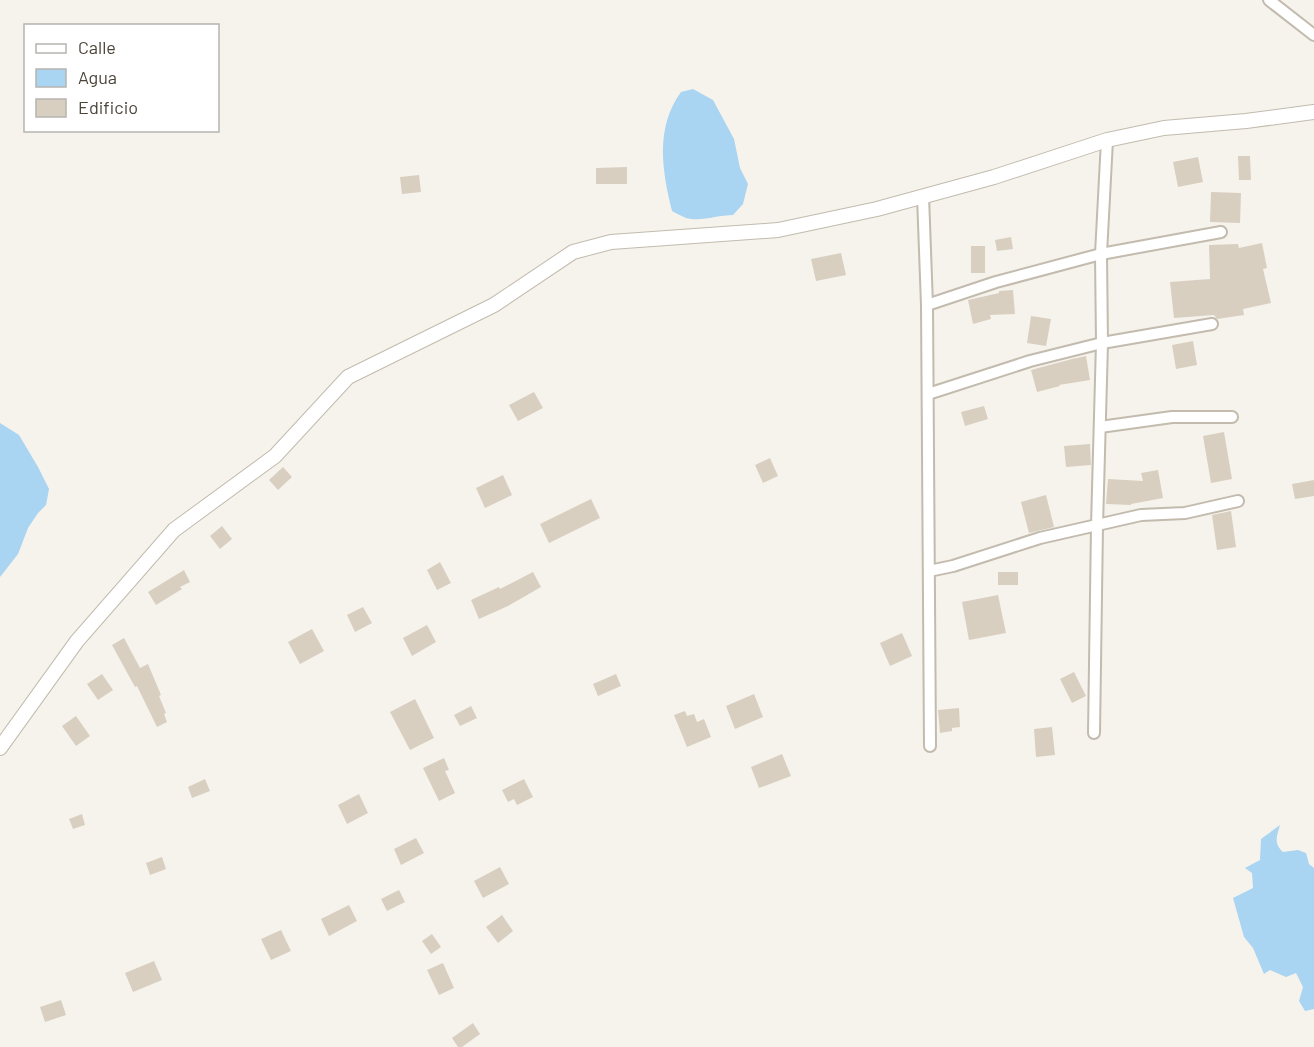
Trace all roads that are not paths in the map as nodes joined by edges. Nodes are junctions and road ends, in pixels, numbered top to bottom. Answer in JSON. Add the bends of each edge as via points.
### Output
{"nodes":[{"id":1,"x":1269,"y":0,"type":"edge"},
{"id":2,"x":1314,"y":35,"type":"edge"},
{"id":3,"x":1314,"y":112,"type":"edge"},
{"id":4,"x":1107,"y":141,"type":"junction"},
{"id":5,"x":923,"y":196,"type":"junction"},
{"id":6,"x":1221,"y":232,"type":"dead end"},
{"id":7,"x":1101,"y":254,"type":"junction"},
{"id":8,"x":927,"y":305,"type":"junction"},
{"id":9,"x":1212,"y":324,"type":"dead end"},
{"id":10,"x":1102,"y":343,"type":"junction"},
{"id":11,"x":928,"y":394,"type":"junction"},
{"id":12,"x":1232,"y":417,"type":"dead end"},
{"id":13,"x":1100,"y":428,"type":"junction"},
{"id":14,"x":1239,"y":501,"type":"dead end"},
{"id":15,"x":1096,"y":526,"type":"junction"},
{"id":16,"x":929,"y":571,"type":"junction"},
{"id":17,"x":1094,"y":733,"type":"dead end"},
{"id":18,"x":930,"y":746,"type":"dead end"},
{"id":19,"x":0,"y":748,"type":"edge"}],
"edges":[{"from":1,"to":2,"type":"street"},
{"from":3,"to":4,"type":"street","via":[[1164,128]]},
{"from":4,"to":5,"type":"street"},
{"from":4,"to":7,"type":"street"},
{"from":5,"to":8,"type":"street"},
{"from":5,"to":19,"type":"street","via":[[778,230],[611,243],[573,252],[494,305],[348,377],[275,456],[174,530],[77,641]]},
{"from":6,"to":7,"type":"street"},
{"from":7,"to":8,"type":"street"},
{"from":7,"to":10,"type":"street"},
{"from":8,"to":11,"type":"street"},
{"from":9,"to":10,"type":"street"},
{"from":10,"to":11,"type":"street"},
{"from":10,"to":13,"type":"street"},
{"from":11,"to":16,"type":"street"},
{"from":12,"to":13,"type":"street","via":[[1172,417]]},
{"from":13,"to":15,"type":"street"},
{"from":14,"to":15,"type":"street","via":[[1185,513],[1141,515]]},
{"from":15,"to":16,"type":"street"},
{"from":15,"to":17,"type":"street"},
{"from":16,"to":18,"type":"street"}]}
